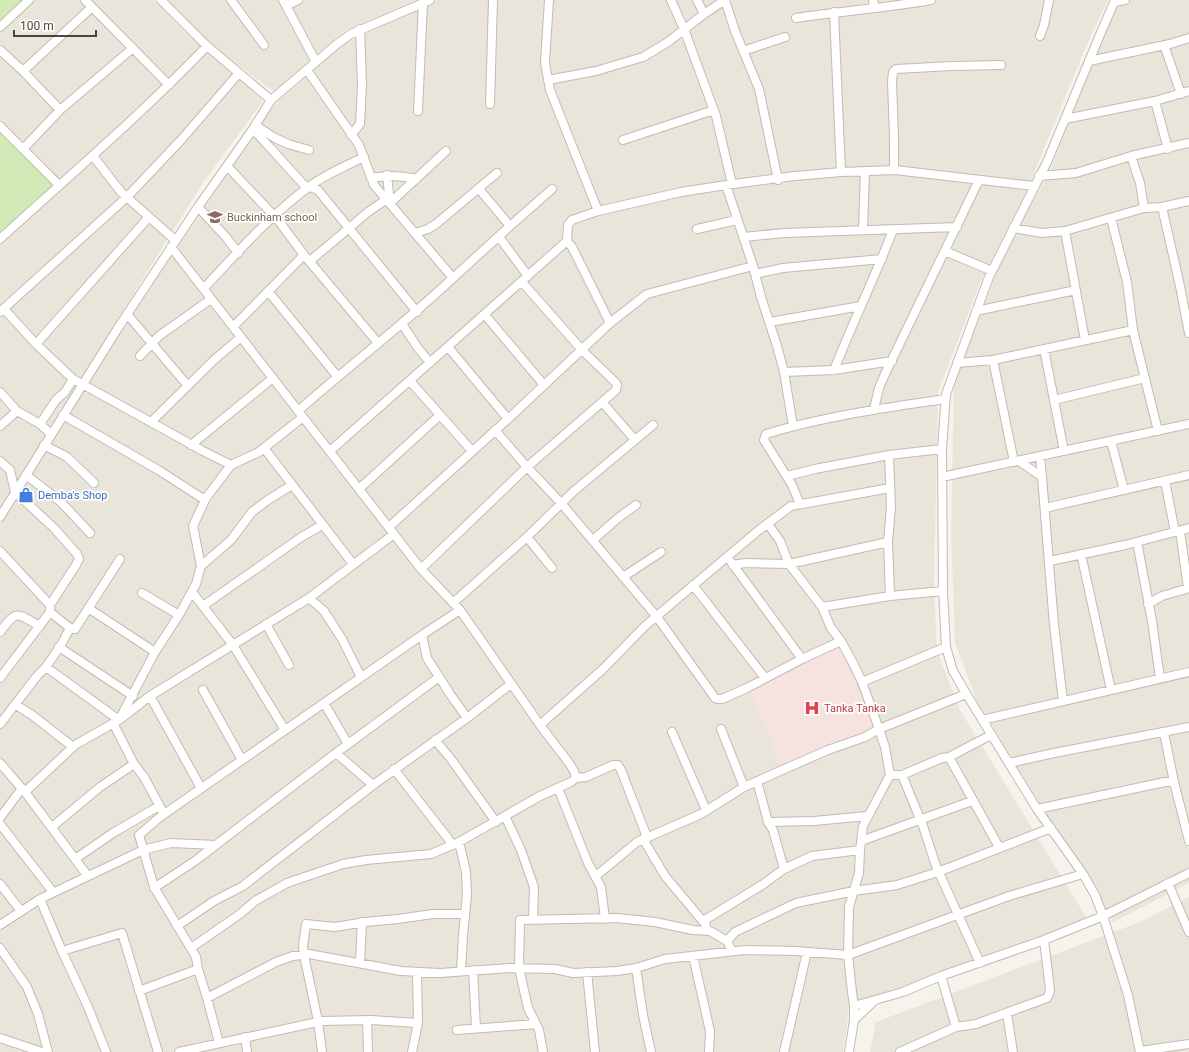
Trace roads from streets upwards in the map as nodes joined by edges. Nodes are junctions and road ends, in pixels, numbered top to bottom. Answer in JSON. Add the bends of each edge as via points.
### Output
{"nodes":[{"id":1,"x":29,"y":0,"type":"edge"},
{"id":2,"x":85,"y":0,"type":"edge"},
{"id":3,"x":161,"y":0,"type":"edge"},
{"id":4,"x":231,"y":0,"type":"edge"},
{"id":5,"x":298,"y":0,"type":"edge"},
{"id":6,"x":493,"y":0,"type":"edge"},
{"id":7,"x":549,"y":0,"type":"edge"},
{"id":8,"x":671,"y":0,"type":"edge"},
{"id":9,"x":697,"y":0,"type":"edge"},
{"id":10,"x":725,"y":0,"type":"edge"},
{"id":11,"x":931,"y":0,"type":"edge"},
{"id":12,"x":1049,"y":0,"type":"edge"},
{"id":13,"x":1125,"y":0,"type":"edge"},
{"id":14,"x":1115,"y":1,"type":"edge"},
{"id":15,"x":426,"y":2,"type":"edge"},
{"id":16,"x":284,"y":3,"type":"edge"},
{"id":17,"x":874,"y":4,"type":"edge"},
{"id":18,"x":92,"y":7,"type":"junction"},
{"id":19,"x":834,"y":12,"type":"junction"},
{"id":20,"x":704,"y":14,"type":"junction"},
{"id":21,"x":796,"y":18,"type":"dead end"},
{"id":22,"x":0,"y":27,"type":"edge"},
{"id":23,"x":684,"y":29,"type":"junction"},
{"id":24,"x":360,"y":30,"type":"junction"},
{"id":25,"x":1040,"y":36,"type":"dead end"},
{"id":26,"x":785,"y":37,"type":"dead end"},
{"id":27,"x":1189,"y":38,"type":"edge"},
{"id":28,"x":1164,"y":45,"type":"junction"},
{"id":29,"x":207,"y":46,"type":"junction"},
{"id":30,"x":264,"y":46,"type":"dead end"},
{"id":31,"x":133,"y":48,"type":"junction"},
{"id":32,"x":0,"y":50,"type":"edge"},
{"id":33,"x":743,"y":51,"type":"junction"},
{"id":34,"x":1089,"y":61,"type":"junction"},
{"id":35,"x":316,"y":62,"type":"junction"},
{"id":36,"x":1001,"y":65,"type":"dead end"},
{"id":37,"x":307,"y":70,"type":"junction"},
{"id":38,"x":23,"y":71,"type":"junction"},
{"id":39,"x":239,"y":73,"type":"junction"},
{"id":40,"x":548,"y":80,"type":"junction"},
{"id":41,"x":169,"y":85,"type":"junction"},
{"id":42,"x":1189,"y":91,"type":"edge"},
{"id":43,"x":1180,"y":94,"type":"junction"},
{"id":44,"x":271,"y":100,"type":"junction"},
{"id":45,"x":1155,"y":101,"type":"junction"},
{"id":46,"x":490,"y":104,"type":"dead end"},
{"id":47,"x":60,"y":110,"type":"junction"},
{"id":48,"x":714,"y":110,"type":"junction"},
{"id":49,"x":418,"y":111,"type":"dead end"},
{"id":50,"x":1065,"y":120,"type":"junction"},
{"id":51,"x":0,"y":126,"type":"edge"},
{"id":52,"x":254,"y":127,"type":"junction"},
{"id":53,"x":351,"y":135,"type":"junction"},
{"id":54,"x":623,"y":140,"type":"dead end"},
{"id":55,"x":1189,"y":143,"type":"edge"},
{"id":56,"x":1168,"y":148,"type":"junction"},
{"id":57,"x":23,"y":149,"type":"junction"},
{"id":58,"x":309,"y":150,"type":"dead end"},
{"id":59,"x":446,"y":151,"type":"dead end"},
{"id":60,"x":93,"y":156,"type":"junction"},
{"id":61,"x":1131,"y":156,"type":"junction"},
{"id":62,"x":364,"y":157,"type":"junction"},
{"id":63,"x":227,"y":166,"type":"junction"},
{"id":64,"x":894,"y":170,"type":"junction"},
{"id":65,"x":865,"y":171,"type":"junction"},
{"id":66,"x":841,"y":172,"type":"junction"},
{"id":67,"x":497,"y":173,"type":"dead end"},
{"id":68,"x":386,"y":175,"type":"junction"},
{"id":69,"x":1040,"y":176,"type":"junction"},
{"id":70,"x":371,"y":178,"type":"junction"},
{"id":71,"x":416,"y":179,"type":"junction"},
{"id":72,"x":778,"y":180,"type":"junction"},
{"id":73,"x":979,"y":180,"type":"junction"},
{"id":74,"x":59,"y":185,"type":"junction"},
{"id":75,"x":729,"y":185,"type":"junction"},
{"id":76,"x":1034,"y":186,"type":"junction"},
{"id":77,"x":309,"y":187,"type":"junction"},
{"id":78,"x":479,"y":189,"type":"junction"},
{"id":79,"x":552,"y":189,"type":"dead end"},
{"id":80,"x":127,"y":197,"type":"junction"},
{"id":81,"x":388,"y":201,"type":"junction"},
{"id":82,"x":1189,"y":201,"type":"edge"},
{"id":83,"x":198,"y":207,"type":"junction"},
{"id":84,"x":1162,"y":207,"type":"junction"},
{"id":85,"x":1144,"y":208,"type":"junction"},
{"id":86,"x":598,"y":211,"type":"junction"},
{"id":87,"x":274,"y":216,"type":"junction"},
{"id":88,"x":150,"y":217,"type":"junction"},
{"id":89,"x":1111,"y":218,"type":"junction"},
{"id":90,"x":737,"y":220,"type":"junction"},
{"id":91,"x":510,"y":226,"type":"junction"},
{"id":92,"x":957,"y":226,"type":"junction"},
{"id":93,"x":1013,"y":228,"type":"junction"},
{"id":94,"x":350,"y":229,"type":"junction"},
{"id":95,"x":697,"y":229,"type":"dead end"},
{"id":96,"x":863,"y":230,"type":"junction"},
{"id":97,"x":893,"y":230,"type":"junction"},
{"id":98,"x":1065,"y":232,"type":"junction"},
{"id":99,"x":415,"y":233,"type":"junction"},
{"id":100,"x":499,"y":237,"type":"junction"},
{"id":101,"x":743,"y":237,"type":"junction"},
{"id":102,"x":0,"y":239,"type":"edge"},
{"id":103,"x":567,"y":241,"type":"junction"},
{"id":104,"x":173,"y":244,"type":"junction"},
{"id":105,"x":945,"y":250,"type":"junction"},
{"id":106,"x":238,"y":253,"type":"junction"},
{"id":107,"x":307,"y":258,"type":"junction"},
{"id":108,"x":882,"y":259,"type":"junction"},
{"id":109,"x":753,"y":266,"type":"junction"},
{"id":110,"x":992,"y":271,"type":"junction"},
{"id":111,"x":755,"y":274,"type":"junction"},
{"id":112,"x":528,"y":276,"type":"junction"},
{"id":113,"x":453,"y":278,"type":"junction"},
{"id":114,"x":522,"y":282,"type":"junction"},
{"id":115,"x":204,"y":288,"type":"junction"},
{"id":116,"x":1076,"y":290,"type":"junction"},
{"id":117,"x":268,"y":291,"type":"junction"},
{"id":118,"x":211,"y":299,"type":"junction"},
{"id":119,"x":861,"y":306,"type":"junction"},
{"id":120,"x":2,"y":311,"type":"edge"},
{"id":121,"x":976,"y":311,"type":"junction"},
{"id":122,"x":417,"y":312,"type":"junction"},
{"id":123,"x":127,"y":314,"type":"junction"},
{"id":124,"x":1187,"y":314,"type":"edge"},
{"id":125,"x":485,"y":315,"type":"junction"},
{"id":126,"x":770,"y":322,"type":"junction"},
{"id":127,"x":610,"y":323,"type":"junction"},
{"id":128,"x":402,"y":324,"type":"junction"},
{"id":129,"x":233,"y":327,"type":"junction"},
{"id":130,"x":1133,"y":330,"type":"junction"},
{"id":131,"x":1189,"y":333,"type":"edge"},
{"id":132,"x":241,"y":337,"type":"junction"},
{"id":133,"x":1085,"y":340,"type":"junction"},
{"id":134,"x":153,"y":343,"type":"junction"},
{"id":135,"x":378,"y":343,"type":"junction"},
{"id":136,"x":36,"y":344,"type":"junction"},
{"id":137,"x":448,"y":347,"type":"junction"},
{"id":138,"x":1044,"y":349,"type":"junction"},
{"id":139,"x":582,"y":350,"type":"junction"},
{"id":140,"x":140,"y":356,"type":"dead end"},
{"id":141,"x":993,"y":360,"type":"junction"},
{"id":142,"x":892,"y":361,"type":"junction"},
{"id":143,"x":430,"y":363,"type":"junction"},
{"id":144,"x":957,"y":364,"type":"junction"},
{"id":145,"x":834,"y":370,"type":"junction"},
{"id":146,"x":784,"y":372,"type":"junction"},
{"id":147,"x":337,"y":376,"type":"junction"},
{"id":148,"x":273,"y":378,"type":"junction"},
{"id":149,"x":1145,"y":378,"type":"junction"},
{"id":150,"x":73,"y":379,"type":"junction"},
{"id":151,"x":410,"y":381,"type":"junction"},
{"id":152,"x":82,"y":384,"type":"junction"},
{"id":153,"x":544,"y":385,"type":"junction"},
{"id":154,"x":188,"y":386,"type":"junction"},
{"id":155,"x":0,"y":392,"type":"edge"},
{"id":156,"x":945,"y":399,"type":"junction"},
{"id":157,"x":1054,"y":400,"type":"junction"},
{"id":158,"x":602,"y":402,"type":"junction"},
{"id":159,"x":874,"y":409,"type":"junction"},
{"id":160,"x":17,"y":411,"type":"junction"},
{"id":161,"x":301,"y":414,"type":"junction"},
{"id":162,"x":63,"y":415,"type":"junction"},
{"id":163,"x":440,"y":415,"type":"junction"},
{"id":164,"x":508,"y":419,"type":"junction"},
{"id":165,"x":151,"y":422,"type":"junction"},
{"id":166,"x":40,"y":424,"type":"junction"},
{"id":167,"x":1189,"y":424,"type":"edge"},
{"id":168,"x":653,"y":425,"type":"dead end"},
{"id":169,"x":0,"y":426,"type":"edge"},
{"id":170,"x":793,"y":426,"type":"junction"},
{"id":171,"x":495,"y":430,"type":"junction"},
{"id":172,"x":1158,"y":431,"type":"junction"},
{"id":173,"x":51,"y":434,"type":"junction"},
{"id":174,"x":635,"y":440,"type":"junction"},
{"id":175,"x":1112,"y":441,"type":"junction"},
{"id":176,"x":44,"y":445,"type":"junction"},
{"id":177,"x":191,"y":445,"type":"junction"},
{"id":178,"x":264,"y":448,"type":"junction"},
{"id":179,"x":942,"y":449,"type":"junction"},
{"id":180,"x":330,"y":451,"type":"junction"},
{"id":181,"x":1064,"y":451,"type":"junction"},
{"id":182,"x":472,"y":452,"type":"junction"},
{"id":183,"x":888,"y":454,"type":"junction"},
{"id":184,"x":1040,"y":456,"type":"junction"},
{"id":185,"x":0,"y":461,"type":"edge"},
{"id":186,"x":1016,"y":462,"type":"junction"},
{"id":187,"x":231,"y":465,"type":"junction"},
{"id":188,"x":527,"y":467,"type":"junction"},
{"id":189,"x":26,"y":475,"type":"junction"},
{"id":190,"x":1189,"y":475,"type":"edge"},
{"id":191,"x":787,"y":476,"type":"junction"},
{"id":192,"x":1042,"y":477,"type":"junction"},
{"id":193,"x":942,"y":478,"type":"junction"},
{"id":194,"x":1165,"y":481,"type":"junction"},
{"id":195,"x":94,"y":483,"type":"dead end"},
{"id":196,"x":292,"y":485,"type":"junction"},
{"id":197,"x":890,"y":488,"type":"junction"},
{"id":198,"x":359,"y":489,"type":"junction"},
{"id":199,"x":1124,"y":490,"type":"junction"},
{"id":200,"x":15,"y":492,"type":"junction"},
{"id":201,"x":205,"y":500,"type":"junction"},
{"id":202,"x":561,"y":503,"type":"junction"},
{"id":203,"x":800,"y":504,"type":"junction"},
{"id":204,"x":636,"y":505,"type":"dead end"},
{"id":205,"x":1045,"y":508,"type":"junction"},
{"id":206,"x":0,"y":517,"type":"edge"},
{"id":207,"x":768,"y":524,"type":"junction"},
{"id":208,"x":322,"y":525,"type":"junction"},
{"id":209,"x":1189,"y":528,"type":"edge"},
{"id":210,"x":392,"y":530,"type":"junction"},
{"id":211,"x":1177,"y":532,"type":"junction"},
{"id":212,"x":90,"y":533,"type":"dead end"},
{"id":213,"x":526,"y":537,"type":"junction"},
{"id":214,"x":592,"y":540,"type":"junction"},
{"id":215,"x":888,"y":542,"type":"junction"},
{"id":216,"x":1137,"y":542,"type":"junction"},
{"id":217,"x":0,"y":551,"type":"edge"},
{"id":218,"x":661,"y":552,"type":"dead end"},
{"id":219,"x":1081,"y":554,"type":"junction"},
{"id":220,"x":727,"y":557,"type":"junction"},
{"id":221,"x":120,"y":559,"type":"dead end"},
{"id":222,"x":1050,"y":561,"type":"junction"},
{"id":223,"x":353,"y":564,"type":"junction"},
{"id":224,"x":789,"y":564,"type":"junction"},
{"id":225,"x":733,"y":565,"type":"junction"},
{"id":226,"x":202,"y":566,"type":"junction"},
{"id":227,"x":552,"y":568,"type":"dead end"},
{"id":228,"x":422,"y":569,"type":"junction"},
{"id":229,"x":624,"y":577,"type":"junction"},
{"id":230,"x":693,"y":585,"type":"junction"},
{"id":231,"x":1189,"y":588,"type":"edge"},
{"id":232,"x":943,"y":591,"type":"junction"},
{"id":233,"x":192,"y":592,"type":"junction"},
{"id":234,"x":142,"y":593,"type":"dead end"},
{"id":235,"x":890,"y":596,"type":"junction"},
{"id":236,"x":309,"y":598,"type":"junction"},
{"id":237,"x":453,"y":603,"type":"junction"},
{"id":238,"x":1148,"y":604,"type":"junction"},
{"id":239,"x":203,"y":606,"type":"junction"},
{"id":240,"x":822,"y":607,"type":"junction"},
{"id":241,"x":50,"y":608,"type":"junction"},
{"id":242,"x":88,"y":608,"type":"junction"},
{"id":243,"x":460,"y":610,"type":"junction"},
{"id":244,"x":179,"y":615,"type":"junction"},
{"id":245,"x":657,"y":617,"type":"junction"},
{"id":246,"x":266,"y":624,"type":"junction"},
{"id":247,"x":40,"y":626,"type":"junction"},
{"id":248,"x":70,"y":628,"type":"junction"},
{"id":249,"x":0,"y":632,"type":"edge"},
{"id":250,"x":422,"y":635,"type":"junction"},
{"id":251,"x":841,"y":642,"type":"junction"},
{"id":252,"x":233,"y":645,"type":"junction"},
{"id":253,"x":59,"y":647,"type":"junction"},
{"id":254,"x":946,"y":647,"type":"junction"},
{"id":255,"x":155,"y":652,"type":"junction"},
{"id":256,"x":802,"y":659,"type":"junction"},
{"id":257,"x":289,"y":665,"type":"dead end"},
{"id":258,"x":46,"y":667,"type":"junction"},
{"id":259,"x":1189,"y":672,"type":"edge"},
{"id":260,"x":361,"y":677,"type":"junction"},
{"id":261,"x":438,"y":677,"type":"junction"},
{"id":262,"x":0,"y":678,"type":"edge"},
{"id":263,"x":765,"y":678,"type":"junction"},
{"id":264,"x":1160,"y":678,"type":"junction"},
{"id":265,"x":862,"y":682,"type":"junction"},
{"id":266,"x":511,"y":684,"type":"junction"},
{"id":267,"x":203,"y":690,"type":"dead end"},
{"id":268,"x":1111,"y":690,"type":"junction"},
{"id":269,"x":966,"y":694,"type":"junction"},
{"id":270,"x":133,"y":696,"type":"junction"},
{"id":271,"x":150,"y":696,"type":"junction"},
{"id":272,"x":1063,"y":701,"type":"junction"},
{"id":273,"x":324,"y":703,"type":"junction"},
{"id":274,"x":16,"y":704,"type":"junction"},
{"id":275,"x":467,"y":718,"type":"junction"},
{"id":276,"x":982,"y":720,"type":"junction"},
{"id":277,"x":116,"y":722,"type":"junction"},
{"id":278,"x":0,"y":724,"type":"edge"},
{"id":279,"x":540,"y":725,"type":"junction"},
{"id":280,"x":1189,"y":727,"type":"edge"},
{"id":281,"x":721,"y":729,"type":"dead end"},
{"id":282,"x":285,"y":730,"type":"junction"},
{"id":283,"x":880,"y":730,"type":"junction"},
{"id":284,"x":672,"y":732,"type":"dead end"},
{"id":285,"x":1164,"y":733,"type":"junction"},
{"id":286,"x":991,"y":735,"type":"junction"},
{"id":287,"x":435,"y":740,"type":"junction"},
{"id":288,"x":348,"y":744,"type":"junction"},
{"id":289,"x":73,"y":747,"type":"junction"},
{"id":290,"x":336,"y":753,"type":"junction"},
{"id":291,"x":949,"y":757,"type":"junction"},
{"id":292,"x":242,"y":760,"type":"junction"},
{"id":293,"x":0,"y":763,"type":"edge"},
{"id":294,"x":1009,"y":763,"type":"junction"},
{"id":295,"x":134,"y":764,"type":"junction"},
{"id":296,"x":394,"y":769,"type":"junction"},
{"id":297,"x":890,"y":775,"type":"junction"},
{"id":298,"x":902,"y":775,"type":"junction"},
{"id":299,"x":576,"y":778,"type":"junction"},
{"id":300,"x":757,"y":781,"type":"junction"},
{"id":301,"x":1174,"y":782,"type":"junction"},
{"id":302,"x":372,"y":785,"type":"junction"},
{"id":303,"x":744,"y":787,"type":"junction"},
{"id":304,"x":201,"y":788,"type":"junction"},
{"id":305,"x":558,"y":788,"type":"junction"},
{"id":306,"x":24,"y":790,"type":"junction"},
{"id":307,"x":972,"y":801,"type":"junction"},
{"id":308,"x":159,"y":806,"type":"junction"},
{"id":309,"x":1037,"y":809,"type":"junction"},
{"id":310,"x":706,"y":810,"type":"junction"},
{"id":311,"x":164,"y":814,"type":"junction"},
{"id":312,"x":505,"y":816,"type":"junction"},
{"id":313,"x":867,"y":816,"type":"junction"},
{"id":314,"x":0,"y":818,"type":"edge"},
{"id":315,"x":920,"y":820,"type":"junction"},
{"id":316,"x":496,"y":822,"type":"junction"},
{"id":317,"x":768,"y":822,"type":"junction"},
{"id":318,"x":0,"y":824,"type":"edge"},
{"id":319,"x":52,"y":827,"type":"junction"},
{"id":320,"x":1051,"y":828,"type":"junction"},
{"id":321,"x":645,"y":838,"type":"junction"},
{"id":322,"x":1189,"y":841,"type":"edge"},
{"id":323,"x":456,"y":843,"type":"junction"},
{"id":324,"x":216,"y":845,"type":"junction"},
{"id":325,"x":860,"y":846,"type":"junction"},
{"id":326,"x":999,"y":847,"type":"junction"},
{"id":327,"x":143,"y":850,"type":"junction"},
{"id":328,"x":75,"y":859,"type":"junction"},
{"id":329,"x":784,"y":869,"type":"junction"},
{"id":330,"x":938,"y":872,"type":"junction"},
{"id":331,"x":1189,"y":872,"type":"edge"},
{"id":332,"x":1083,"y":874,"type":"junction"},
{"id":333,"x":87,"y":875,"type":"junction"},
{"id":334,"x":596,"y":876,"type":"junction"},
{"id":335,"x":1168,"y":883,"type":"junction"},
{"id":336,"x":0,"y":884,"type":"edge"},
{"id":337,"x":154,"y":888,"type":"junction"},
{"id":338,"x":854,"y":891,"type":"junction"},
{"id":339,"x":53,"y":892,"type":"junction"},
{"id":340,"x":40,"y":899,"type":"junction"},
{"id":341,"x":20,"y":912,"type":"junction"},
{"id":342,"x":465,"y":914,"type":"junction"},
{"id":343,"x":958,"y":916,"type":"junction"},
{"id":344,"x":1103,"y":916,"type":"junction"},
{"id":345,"x":605,"y":918,"type":"junction"},
{"id":346,"x":533,"y":919,"type":"junction"},
{"id":347,"x":704,"y":921,"type":"junction"},
{"id":348,"x":362,"y":922,"type":"junction"},
{"id":349,"x":0,"y":925,"type":"edge"},
{"id":350,"x":177,"y":926,"type":"junction"},
{"id":351,"x":710,"y":931,"type":"junction"},
{"id":352,"x":1189,"y":932,"type":"edge"},
{"id":353,"x":1044,"y":940,"type":"junction"},
{"id":354,"x":727,"y":941,"type":"junction"},
{"id":355,"x":0,"y":948,"type":"edge"},
{"id":356,"x":191,"y":948,"type":"junction"},
{"id":357,"x":62,"y":951,"type":"junction"},
{"id":358,"x":732,"y":951,"type":"junction"},
{"id":359,"x":807,"y":952,"type":"junction"},
{"id":360,"x":304,"y":955,"type":"junction"},
{"id":361,"x":848,"y":955,"type":"junction"},
{"id":362,"x":693,"y":956,"type":"junction"},
{"id":363,"x":360,"y":963,"type":"junction"},
{"id":364,"x":980,"y":963,"type":"junction"},
{"id":365,"x":519,"y":968,"type":"junction"},
{"id":366,"x":636,"y":968,"type":"junction"},
{"id":367,"x":198,"y":969,"type":"junction"},
{"id":368,"x":473,"y":970,"type":"junction"},
{"id":369,"x":461,"y":971,"type":"junction"},
{"id":370,"x":417,"y":972,"type":"junction"},
{"id":371,"x":587,"y":972,"type":"junction"},
{"id":372,"x":941,"y":976,"type":"junction"},
{"id":373,"x":139,"y":990,"type":"junction"},
{"id":374,"x":207,"y":998,"type":"junction"},
{"id":375,"x":875,"y":1000,"type":"junction"},
{"id":376,"x":854,"y":1006,"type":"junction"},
{"id":377,"x":1007,"y":1014,"type":"junction"},
{"id":378,"x":367,"y":1020,"type":"junction"},
{"id":379,"x":854,"y":1020,"type":"junction"},
{"id":380,"x":318,"y":1021,"type":"junction"},
{"id":381,"x":418,"y":1023,"type":"junction"},
{"id":382,"x":536,"y":1024,"type":"junction"},
{"id":383,"x":956,"y":1027,"type":"junction"},
{"id":384,"x":476,"y":1028,"type":"junction"},
{"id":385,"x":457,"y":1030,"type":"dead end"},
{"id":386,"x":245,"y":1037,"type":"junction"},
{"id":387,"x":0,"y":1038,"type":"edge"},
{"id":388,"x":219,"y":1043,"type":"junction"},
{"id":389,"x":1189,"y":1044,"type":"edge"},
{"id":390,"x":42,"y":1052,"type":"edge"},
{"id":391,"x":48,"y":1052,"type":"edge"},
{"id":392,"x":106,"y":1052,"type":"edge"},
{"id":393,"x":158,"y":1052,"type":"edge"},
{"id":394,"x":179,"y":1052,"type":"edge"},
{"id":395,"x":247,"y":1052,"type":"edge"},
{"id":396,"x":322,"y":1052,"type":"edge"},
{"id":397,"x":368,"y":1052,"type":"edge"},
{"id":398,"x":412,"y":1052,"type":"edge"},
{"id":399,"x":543,"y":1052,"type":"edge"},
{"id":400,"x":595,"y":1052,"type":"edge"},
{"id":401,"x":652,"y":1052,"type":"edge"},
{"id":402,"x":709,"y":1052,"type":"edge"},
{"id":403,"x":784,"y":1052,"type":"edge"},
{"id":404,"x":849,"y":1052,"type":"edge"},
{"id":405,"x":900,"y":1052,"type":"edge"},
{"id":406,"x":1013,"y":1052,"type":"edge"},
{"id":407,"x":1140,"y":1052,"type":"edge"}],
"edges":[{"from":1,"to":22,"type":"street"},
{"from":2,"to":18,"type":"street"},
{"from":3,"to":29,"type":"street"},
{"from":4,"to":30,"type":"street"},
{"from":5,"to":16,"type":"street"},
{"from":6,"to":46,"type":"street"},
{"from":7,"to":40,"type":"street","via":[[545,63]]},
{"from":8,"to":23,"type":"street"},
{"from":9,"to":20,"type":"street"},
{"from":10,"to":20,"type":"street"},
{"from":10,"to":33,"type":"street"},
{"from":11,"to":17,"type":"street"},
{"from":12,"to":25,"type":"street"},
{"from":13,"to":14,"type":"street"},
{"from":14,"to":34,"type":"street"},
{"from":15,"to":24,"type":"street"},
{"from":15,"to":49,"type":"street"},
{"from":16,"to":35,"type":"street"},
{"from":17,"to":19,"type":"street"},
{"from":18,"to":31,"type":"street"},
{"from":18,"to":38,"type":"street"},
{"from":19,"to":21,"type":"street"},
{"from":19,"to":66,"type":"street"},
{"from":20,"to":23,"type":"street"},
{"from":23,"to":40,"type":"street","via":[[643,57],[596,71]]},
{"from":23,"to":48,"type":"street"},
{"from":24,"to":35,"type":"street","via":[[337,44]]},
{"from":24,"to":53,"type":"street","via":[[360,124]]},
{"from":26,"to":33,"type":"street"},
{"from":27,"to":28,"type":"street"},
{"from":28,"to":34,"type":"street"},
{"from":28,"to":43,"type":"street"},
{"from":29,"to":39,"type":"street"},
{"from":29,"to":41,"type":"street"},
{"from":31,"to":41,"type":"street"},
{"from":31,"to":47,"type":"street"},
{"from":32,"to":38,"type":"street"},
{"from":33,"to":72,"type":"street","via":[[759,89]]},
{"from":34,"to":50,"type":"street"},
{"from":35,"to":37,"type":"street"},
{"from":36,"to":64,"type":"street","via":[[896,69],[892,82]]},
{"from":37,"to":44,"type":"street"},
{"from":37,"to":53,"type":"street"},
{"from":38,"to":47,"type":"street"},
{"from":39,"to":44,"type":"street"},
{"from":39,"to":80,"type":"street"},
{"from":40,"to":86,"type":"street"},
{"from":41,"to":60,"type":"street"},
{"from":42,"to":43,"type":"street"},
{"from":43,"to":45,"type":"street"},
{"from":44,"to":52,"type":"street"},
{"from":45,"to":50,"type":"street"},
{"from":45,"to":56,"type":"street"},
{"from":47,"to":57,"type":"street"},
{"from":48,"to":54,"type":"street"},
{"from":48,"to":75,"type":"street"},
{"from":50,"to":69,"type":"street"},
{"from":51,"to":57,"type":"street"},
{"from":52,"to":58,"type":"street","via":[[288,144]]},
{"from":52,"to":63,"type":"street"},
{"from":52,"to":77,"type":"street","via":[[304,185]]},
{"from":53,"to":62,"type":"street"},
{"from":55,"to":56,"type":"street"},
{"from":56,"to":61,"type":"street"},
{"from":57,"to":74,"type":"street"},
{"from":59,"to":71,"type":"street"},
{"from":60,"to":74,"type":"street"},
{"from":60,"to":80,"type":"street"},
{"from":61,"to":69,"type":"street","via":[[1076,173]]},
{"from":61,"to":85,"type":"street","via":[[1140,183]]},
{"from":62,"to":70,"type":"street"},
{"from":62,"to":77,"type":"street"},
{"from":63,"to":83,"type":"street"},
{"from":63,"to":87,"type":"street"},
{"from":64,"to":65,"type":"street"},
{"from":64,"to":73,"type":"street"},
{"from":65,"to":66,"type":"street"},
{"from":65,"to":96,"type":"street"},
{"from":66,"to":72,"type":"street"},
{"from":67,"to":78,"type":"street"},
{"from":68,"to":70,"type":"street"},
{"from":68,"to":71,"type":"street"},
{"from":68,"to":81,"type":"street"},
{"from":69,"to":76,"type":"street"},
{"from":70,"to":81,"type":"street"},
{"from":71,"to":81,"type":"street"},
{"from":72,"to":75,"type":"street"},
{"from":73,"to":76,"type":"street"},
{"from":73,"to":92,"type":"street"},
{"from":74,"to":102,"type":"street"},
{"from":75,"to":86,"type":"street","via":[[681,192]]},
{"from":75,"to":90,"type":"street"},
{"from":76,"to":93,"type":"street"},
{"from":77,"to":87,"type":"street"},
{"from":77,"to":94,"type":"street","via":[[318,190]]},
{"from":78,"to":91,"type":"street"},
{"from":78,"to":99,"type":"street","via":[[436,224]]},
{"from":79,"to":91,"type":"street"},
{"from":80,"to":88,"type":"street"},
{"from":80,"to":120,"type":"street"},
{"from":81,"to":94,"type":"street","via":[[368,212]]},
{"from":81,"to":99,"type":"street"},
{"from":82,"to":84,"type":"street"},
{"from":83,"to":104,"type":"street"},
{"from":83,"to":106,"type":"street"},
{"from":84,"to":85,"type":"street"},
{"from":84,"to":124,"type":"street"},
{"from":85,"to":89,"type":"street"},
{"from":86,"to":103,"type":"street","via":[[572,220],[568,225]]},
{"from":87,"to":106,"type":"street"},
{"from":87,"to":107,"type":"street"},
{"from":88,"to":104,"type":"street"},
{"from":88,"to":136,"type":"street"},
{"from":89,"to":98,"type":"street"},
{"from":89,"to":130,"type":"street","via":[[1126,282]]},
{"from":90,"to":95,"type":"street"},
{"from":90,"to":101,"type":"street"},
{"from":91,"to":100,"type":"street"},
{"from":92,"to":97,"type":"street"},
{"from":92,"to":105,"type":"street"},
{"from":93,"to":98,"type":"street","via":[[1042,233]]},
{"from":93,"to":110,"type":"street"},
{"from":94,"to":107,"type":"street"},
{"from":94,"to":122,"type":"street"},
{"from":96,"to":97,"type":"street"},
{"from":96,"to":101,"type":"street"},
{"from":97,"to":108,"type":"street"},
{"from":98,"to":116,"type":"street"},
{"from":99,"to":113,"type":"street"},
{"from":100,"to":112,"type":"street"},
{"from":100,"to":113,"type":"street"},
{"from":101,"to":109,"type":"street"},
{"from":103,"to":112,"type":"street"},
{"from":103,"to":127,"type":"street"},
{"from":104,"to":115,"type":"street"},
{"from":104,"to":123,"type":"street"},
{"from":105,"to":110,"type":"street"},
{"from":105,"to":142,"type":"street"},
{"from":106,"to":115,"type":"street"},
{"from":107,"to":117,"type":"street"},
{"from":107,"to":135,"type":"street"},
{"from":108,"to":111,"type":"street","via":[[783,268]]},
{"from":108,"to":119,"type":"street"},
{"from":109,"to":111,"type":"street"},
{"from":109,"to":127,"type":"street","via":[[647,294]]},
{"from":110,"to":121,"type":"street"},
{"from":111,"to":126,"type":"street"},
{"from":112,"to":114,"type":"street"},
{"from":113,"to":122,"type":"street"},
{"from":114,"to":125,"type":"street"},
{"from":114,"to":139,"type":"street"},
{"from":115,"to":118,"type":"street"},
{"from":116,"to":121,"type":"street"},
{"from":116,"to":133,"type":"street"},
{"from":117,"to":129,"type":"street"},
{"from":117,"to":147,"type":"street"},
{"from":118,"to":129,"type":"street"},
{"from":118,"to":134,"type":"street"},
{"from":119,"to":126,"type":"street"},
{"from":119,"to":145,"type":"street"},
{"from":120,"to":136,"type":"street"},
{"from":121,"to":144,"type":"street"},
{"from":122,"to":128,"type":"street"},
{"from":123,"to":134,"type":"street"},
{"from":123,"to":152,"type":"street"},
{"from":124,"to":131,"type":"street"},
{"from":125,"to":137,"type":"street"},
{"from":125,"to":153,"type":"street"},
{"from":126,"to":146,"type":"street"},
{"from":127,"to":139,"type":"street"},
{"from":128,"to":135,"type":"street"},
{"from":128,"to":143,"type":"street"},
{"from":129,"to":132,"type":"street"},
{"from":130,"to":133,"type":"street"},
{"from":130,"to":149,"type":"street"},
{"from":132,"to":148,"type":"street"},
{"from":132,"to":154,"type":"street"},
{"from":133,"to":138,"type":"street"},
{"from":134,"to":140,"type":"street"},
{"from":134,"to":154,"type":"street"},
{"from":135,"to":147,"type":"street"},
{"from":136,"to":150,"type":"street"},
{"from":137,"to":143,"type":"street"},
{"from":137,"to":164,"type":"street"},
{"from":138,"to":141,"type":"street"},
{"from":138,"to":157,"type":"street"},
{"from":139,"to":153,"type":"street"},
{"from":139,"to":158,"type":"street","via":[[617,385],[616,390]]},
{"from":141,"to":144,"type":"street"},
{"from":141,"to":186,"type":"street"},
{"from":142,"to":145,"type":"street"},
{"from":142,"to":159,"type":"street","via":[[879,388]]},
{"from":143,"to":151,"type":"street"},
{"from":144,"to":156,"type":"street"},
{"from":145,"to":146,"type":"street"},
{"from":146,"to":170,"type":"street"},
{"from":147,"to":161,"type":"street"},
{"from":148,"to":161,"type":"street"},
{"from":148,"to":177,"type":"street"},
{"from":149,"to":157,"type":"street"},
{"from":149,"to":172,"type":"street"},
{"from":150,"to":152,"type":"street"},
{"from":150,"to":166,"type":"street"},
{"from":151,"to":163,"type":"street"},
{"from":151,"to":180,"type":"street"},
{"from":152,"to":162,"type":"street"},
{"from":152,"to":165,"type":"street"},
{"from":153,"to":164,"type":"street"},
{"from":154,"to":165,"type":"street"},
{"from":155,"to":160,"type":"street"},
{"from":156,"to":159,"type":"street"},
{"from":156,"to":179,"type":"street"},
{"from":157,"to":181,"type":"street"},
{"from":158,"to":174,"type":"street"},
{"from":158,"to":188,"type":"street"},
{"from":159,"to":170,"type":"street"},
{"from":160,"to":166,"type":"street"},
{"from":160,"to":169,"type":"street"},
{"from":161,"to":178,"type":"street"},
{"from":161,"to":180,"type":"street"},
{"from":162,"to":173,"type":"street"},
{"from":162,"to":201,"type":"street"},
{"from":163,"to":182,"type":"street"},
{"from":163,"to":198,"type":"street"},
{"from":164,"to":171,"type":"street"},
{"from":165,"to":177,"type":"street"},
{"from":166,"to":173,"type":"street"},
{"from":167,"to":172,"type":"street"},
{"from":168,"to":174,"type":"street"},
{"from":170,"to":191,"type":"street","via":[[766,434],[764,440]]},
{"from":171,"to":182,"type":"street"},
{"from":171,"to":188,"type":"street"},
{"from":172,"to":175,"type":"street"},
{"from":173,"to":176,"type":"street"},
{"from":174,"to":202,"type":"street"},
{"from":175,"to":181,"type":"street"},
{"from":175,"to":199,"type":"street"},
{"from":176,"to":189,"type":"street"},
{"from":176,"to":195,"type":"street","via":[[67,457]]},
{"from":177,"to":187,"type":"street"},
{"from":178,"to":187,"type":"street"},
{"from":178,"to":196,"type":"street"},
{"from":179,"to":183,"type":"street"},
{"from":179,"to":193,"type":"street"},
{"from":180,"to":198,"type":"street"},
{"from":181,"to":184,"type":"street"},
{"from":182,"to":210,"type":"street"},
{"from":183,"to":191,"type":"street"},
{"from":183,"to":197,"type":"street"},
{"from":184,"to":186,"type":"street"},
{"from":184,"to":192,"type":"street"},
{"from":185,"to":200,"type":"street","via":[[10,470]]},
{"from":186,"to":192,"type":"street"},
{"from":186,"to":193,"type":"street"},
{"from":187,"to":201,"type":"street"},
{"from":188,"to":202,"type":"street"},
{"from":188,"to":228,"type":"street"},
{"from":189,"to":200,"type":"street"},
{"from":189,"to":212,"type":"street","via":[[61,502]]},
{"from":190,"to":194,"type":"street"},
{"from":191,"to":203,"type":"street"},
{"from":192,"to":205,"type":"street"},
{"from":193,"to":232,"type":"street"},
{"from":194,"to":199,"type":"street"},
{"from":194,"to":211,"type":"street"},
{"from":196,"to":208,"type":"street"},
{"from":196,"to":226,"type":"street","via":[[252,512],[231,540]]},
{"from":197,"to":203,"type":"street"},
{"from":197,"to":215,"type":"street"},
{"from":198,"to":210,"type":"street"},
{"from":199,"to":205,"type":"street"},
{"from":200,"to":206,"type":"street"},
{"from":200,"to":241,"type":"street","via":[[54,528],[79,559]]},
{"from":201,"to":226,"type":"street","via":[[193,526]]},
{"from":202,"to":213,"type":"street"},
{"from":202,"to":214,"type":"street"},
{"from":203,"to":207,"type":"street","via":[[790,506]]},
{"from":204,"to":214,"type":"street"},
{"from":205,"to":222,"type":"street"},
{"from":207,"to":220,"type":"street"},
{"from":207,"to":224,"type":"street","via":[[780,541]]},
{"from":208,"to":223,"type":"street"},
{"from":208,"to":239,"type":"street"},
{"from":209,"to":211,"type":"street"},
{"from":210,"to":223,"type":"street"},
{"from":210,"to":228,"type":"street"},
{"from":211,"to":216,"type":"street"},
{"from":211,"to":231,"type":"street"},
{"from":213,"to":227,"type":"street"},
{"from":213,"to":237,"type":"street"},
{"from":214,"to":229,"type":"street"},
{"from":215,"to":224,"type":"street"},
{"from":215,"to":235,"type":"street"},
{"from":216,"to":219,"type":"street"},
{"from":216,"to":238,"type":"street"},
{"from":217,"to":241,"type":"street"},
{"from":218,"to":229,"type":"street"},
{"from":219,"to":222,"type":"street"},
{"from":219,"to":268,"type":"street"},
{"from":220,"to":225,"type":"street"},
{"from":220,"to":230,"type":"street"},
{"from":221,"to":242,"type":"street"},
{"from":222,"to":272,"type":"street"},
{"from":223,"to":236,"type":"street"},
{"from":224,"to":225,"type":"street"},
{"from":224,"to":240,"type":"street"},
{"from":225,"to":256,"type":"street"},
{"from":226,"to":233,"type":"street"},
{"from":228,"to":237,"type":"street"},
{"from":229,"to":245,"type":"street"},
{"from":230,"to":245,"type":"street"},
{"from":230,"to":263,"type":"street"},
{"from":231,"to":238,"type":"street","via":[[1162,596]]},
{"from":232,"to":235,"type":"street"},
{"from":232,"to":254,"type":"street"},
{"from":233,"to":239,"type":"street"},
{"from":233,"to":244,"type":"street"},
{"from":234,"to":244,"type":"street"},
{"from":235,"to":240,"type":"street"},
{"from":236,"to":246,"type":"street"},
{"from":236,"to":260,"type":"street","via":[[324,611],[342,639]]},
{"from":237,"to":243,"type":"street"},
{"from":238,"to":264,"type":"street"},
{"from":239,"to":252,"type":"street"},
{"from":240,"to":251,"type":"street","via":[[830,628]]},
{"from":241,"to":247,"type":"street"},
{"from":241,"to":248,"type":"street"},
{"from":242,"to":248,"type":"street","via":[[75,629]]},
{"from":242,"to":255,"type":"street"},
{"from":243,"to":250,"type":"street"},
{"from":243,"to":266,"type":"street"},
{"from":244,"to":255,"type":"street"},
{"from":245,"to":263,"type":"street","via":[[718,700]]},
{"from":245,"to":279,"type":"street"},
{"from":246,"to":252,"type":"street"},
{"from":246,"to":257,"type":"street"},
{"from":247,"to":249,"type":"street","via":[[19,614],[11,617]]},
{"from":247,"to":262,"type":"street"},
{"from":248,"to":253,"type":"street"},
{"from":250,"to":260,"type":"street"},
{"from":250,"to":261,"type":"street","via":[[427,658]]},
{"from":251,"to":256,"type":"street"},
{"from":251,"to":265,"type":"street"},
{"from":252,"to":271,"type":"street"},
{"from":252,"to":282,"type":"street"},
{"from":253,"to":258,"type":"street"},
{"from":253,"to":270,"type":"street"},
{"from":254,"to":265,"type":"street"},
{"from":254,"to":269,"type":"street","via":[[954,671]]},
{"from":255,"to":270,"type":"street"},
{"from":256,"to":263,"type":"street"},
{"from":258,"to":274,"type":"street"},
{"from":258,"to":277,"type":"street"},
{"from":259,"to":264,"type":"street"},
{"from":260,"to":273,"type":"street"},
{"from":261,"to":275,"type":"street"},
{"from":261,"to":288,"type":"street"},
{"from":264,"to":268,"type":"street"},
{"from":265,"to":283,"type":"street"},
{"from":266,"to":275,"type":"street"},
{"from":266,"to":279,"type":"street"},
{"from":267,"to":292,"type":"street"},
{"from":268,"to":272,"type":"street"},
{"from":269,"to":276,"type":"street"},
{"from":269,"to":283,"type":"street"},
{"from":270,"to":277,"type":"street"},
{"from":271,"to":277,"type":"street"},
{"from":271,"to":304,"type":"street"},
{"from":272,"to":276,"type":"street"},
{"from":273,"to":282,"type":"street"},
{"from":273,"to":288,"type":"street"},
{"from":274,"to":278,"type":"street"},
{"from":274,"to":289,"type":"street"},
{"from":275,"to":287,"type":"street"},
{"from":276,"to":286,"type":"street"},
{"from":277,"to":289,"type":"street"},
{"from":277,"to":295,"type":"street"},
{"from":279,"to":299,"type":"street","via":[[569,763]]},
{"from":280,"to":285,"type":"street"},
{"from":281,"to":303,"type":"street"},
{"from":282,"to":292,"type":"street"},
{"from":283,"to":297,"type":"street"},
{"from":283,"to":300,"type":"street"},
{"from":284,"to":310,"type":"street"},
{"from":285,"to":294,"type":"street"},
{"from":285,"to":301,"type":"street"},
{"from":286,"to":291,"type":"street"},
{"from":286,"to":294,"type":"street"},
{"from":287,"to":296,"type":"street"},
{"from":287,"to":316,"type":"street"},
{"from":288,"to":290,"type":"street"},
{"from":289,"to":306,"type":"street"},
{"from":290,"to":302,"type":"street"},
{"from":290,"to":324,"type":"street"},
{"from":291,"to":298,"type":"street"},
{"from":291,"to":307,"type":"street"},
{"from":292,"to":304,"type":"street"},
{"from":293,"to":306,"type":"street"},
{"from":294,"to":309,"type":"street"},
{"from":295,"to":308,"type":"street"},
{"from":295,"to":319,"type":"street","via":[[100,787]]},
{"from":296,"to":302,"type":"street"},
{"from":296,"to":323,"type":"street"},
{"from":297,"to":298,"type":"street"},
{"from":297,"to":313,"type":"street"},
{"from":298,"to":315,"type":"street"},
{"from":299,"to":305,"type":"street"},
{"from":299,"to":321,"type":"street","via":[[586,777],[618,765]]},
{"from":300,"to":303,"type":"street"},
{"from":300,"to":317,"type":"street"},
{"from":301,"to":309,"type":"street"},
{"from":301,"to":322,"type":"street"},
{"from":302,"to":350,"type":"street","via":[[243,886],[214,901]]},
{"from":303,"to":310,"type":"street"},
{"from":304,"to":311,"type":"street"},
{"from":305,"to":312,"type":"street"},
{"from":305,"to":334,"type":"street","via":[[588,863]]},
{"from":306,"to":314,"type":"street"},
{"from":306,"to":319,"type":"street"},
{"from":307,"to":315,"type":"street"},
{"from":307,"to":326,"type":"street"},
{"from":308,"to":311,"type":"street"},
{"from":308,"to":328,"type":"street"},
{"from":309,"to":320,"type":"street"},
{"from":310,"to":321,"type":"street"},
{"from":311,"to":327,"type":"street","via":[[139,835]]},
{"from":312,"to":316,"type":"street"},
{"from":312,"to":346,"type":"street","via":[[521,850],[534,888]]},
{"from":313,"to":317,"type":"street"},
{"from":313,"to":325,"type":"street"},
{"from":315,"to":325,"type":"street"},
{"from":315,"to":330,"type":"street"},
{"from":316,"to":323,"type":"street"},
{"from":317,"to":329,"type":"street","via":[[773,830]]},
{"from":318,"to":339,"type":"street"},
{"from":319,"to":328,"type":"street"},
{"from":320,"to":326,"type":"street"},
{"from":320,"to":332,"type":"street"},
{"from":321,"to":334,"type":"street"},
{"from":321,"to":347,"type":"street","via":[[665,876]]},
{"from":323,"to":342,"type":"street","via":[[466,872]]},
{"from":323,"to":356,"type":"street","via":[[431,854],[344,864],[286,884],[255,901]]},
{"from":324,"to":327,"type":"street","via":[[171,843]]},
{"from":324,"to":337,"type":"street"},
{"from":325,"to":329,"type":"street","via":[[812,856]]},
{"from":325,"to":338,"type":"street","via":[[859,873]]},
{"from":326,"to":330,"type":"street"},
{"from":327,"to":333,"type":"street"},
{"from":327,"to":337,"type":"street"},
{"from":328,"to":333,"type":"street"},
{"from":329,"to":347,"type":"street"},
{"from":330,"to":338,"type":"street","via":[[897,885]]},
{"from":330,"to":343,"type":"street"},
{"from":331,"to":335,"type":"street"},
{"from":332,"to":343,"type":"street","via":[[1009,896]]},
{"from":332,"to":344,"type":"street"},
{"from":333,"to":339,"type":"street"},
{"from":334,"to":345,"type":"street","via":[[601,887]]},
{"from":335,"to":344,"type":"street"},
{"from":335,"to":352,"type":"street"},
{"from":336,"to":341,"type":"street"},
{"from":337,"to":350,"type":"street"},
{"from":338,"to":354,"type":"street","via":[[796,903],[735,932]]},
{"from":338,"to":361,"type":"street","via":[[848,907]]},
{"from":339,"to":340,"type":"street"},
{"from":340,"to":341,"type":"street"},
{"from":340,"to":357,"type":"street"},
{"from":341,"to":349,"type":"street"},
{"from":342,"to":348,"type":"street","via":[[434,914]]},
{"from":342,"to":369,"type":"street"},
{"from":343,"to":361,"type":"street"},
{"from":343,"to":364,"type":"street"},
{"from":344,"to":353,"type":"street"},
{"from":344,"to":407,"type":"street","via":[[1128,995]]},
{"from":345,"to":346,"type":"street"},
{"from":345,"to":351,"type":"street","via":[[655,922]]},
{"from":346,"to":365,"type":"street","via":[[520,920]]},
{"from":347,"to":351,"type":"street"},
{"from":348,"to":360,"type":"street","via":[[335,926],[306,924]]},
{"from":348,"to":363,"type":"street"},
{"from":350,"to":356,"type":"street"},
{"from":351,"to":354,"type":"street"},
{"from":353,"to":364,"type":"street"},
{"from":353,"to":377,"type":"street","via":[[1049,994],[1047,998]]},
{"from":354,"to":358,"type":"street"},
{"from":355,"to":391,"type":"street","via":[[27,987],[38,1014]]},
{"from":356,"to":367,"type":"street"},
{"from":357,"to":373,"type":"street","via":[[122,933]]},
{"from":357,"to":392,"type":"street"},
{"from":358,"to":359,"type":"street"},
{"from":358,"to":362,"type":"street"},
{"from":359,"to":361,"type":"street"},
{"from":359,"to":403,"type":"street"},
{"from":360,"to":363,"type":"street"},
{"from":360,"to":374,"type":"street","via":[[276,962]]},
{"from":360,"to":380,"type":"street"},
{"from":361,"to":376,"type":"street"},
{"from":362,"to":366,"type":"street","via":[[665,959]]},
{"from":362,"to":402,"type":"street","via":[[710,1031]]},
{"from":363,"to":370,"type":"street"},
{"from":364,"to":372,"type":"street"},
{"from":365,"to":368,"type":"street"},
{"from":365,"to":371,"type":"street"},
{"from":365,"to":382,"type":"street","via":[[528,1008]]},
{"from":366,"to":371,"type":"street"},
{"from":366,"to":401,"type":"street"},
{"from":367,"to":373,"type":"street"},
{"from":367,"to":374,"type":"street"},
{"from":368,"to":369,"type":"street"},
{"from":368,"to":384,"type":"street"},
{"from":369,"to":370,"type":"street"},
{"from":370,"to":381,"type":"street"},
{"from":371,"to":400,"type":"street"},
{"from":372,"to":375,"type":"street","via":[[903,992]]},
{"from":372,"to":383,"type":"street"},
{"from":373,"to":393,"type":"street"},
{"from":374,"to":388,"type":"street"},
{"from":375,"to":376,"type":"street"},
{"from":375,"to":379,"type":"street"},
{"from":376,"to":379,"type":"street"},
{"from":377,"to":383,"type":"street","via":[[976,1024]]},
{"from":377,"to":406,"type":"street"},
{"from":378,"to":380,"type":"street"},
{"from":378,"to":381,"type":"street"},
{"from":378,"to":397,"type":"street"},
{"from":379,"to":404,"type":"street"},
{"from":380,"to":386,"type":"street"},
{"from":380,"to":396,"type":"street"},
{"from":381,"to":398,"type":"street"},
{"from":382,"to":384,"type":"street"},
{"from":382,"to":399,"type":"street"},
{"from":383,"to":405,"type":"street"},
{"from":384,"to":385,"type":"street"},
{"from":386,"to":388,"type":"street"},
{"from":386,"to":395,"type":"street"},
{"from":387,"to":390,"type":"street"},
{"from":388,"to":394,"type":"street"},
{"from":389,"to":407,"type":"street"}]}
